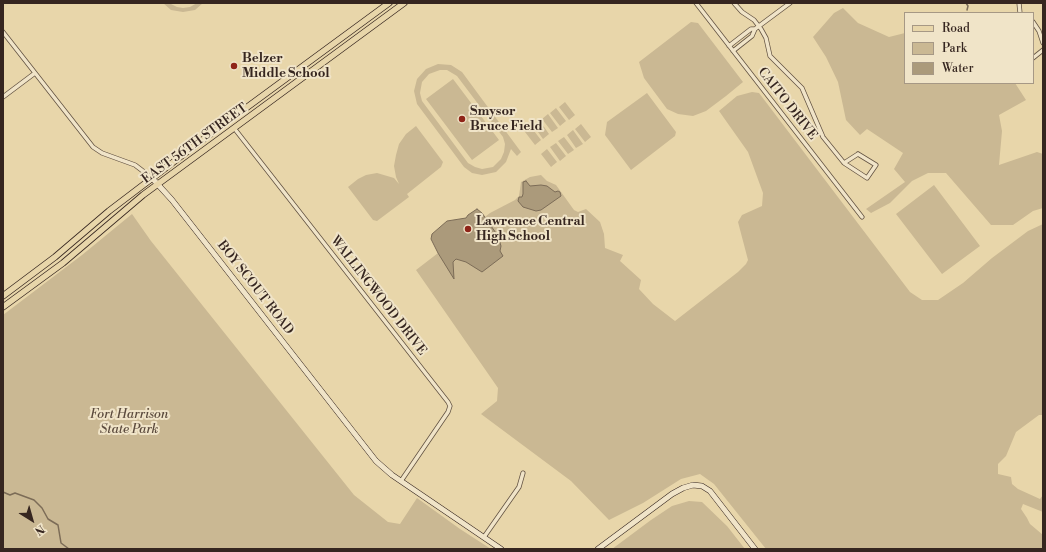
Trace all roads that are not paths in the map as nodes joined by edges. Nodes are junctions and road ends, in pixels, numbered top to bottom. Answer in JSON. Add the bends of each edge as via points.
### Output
{"nodes":[{"id":1,"x":389,"y":3,"type":"edge"},
{"id":2,"x":404,"y":3,"type":"edge"},
{"id":3,"x":696,"y":3,"type":"edge"},
{"id":4,"x":734,"y":3,"type":"edge"},
{"id":5,"x":788,"y":3,"type":"edge"},
{"id":6,"x":1034,"y":24,"type":"edge"},
{"id":7,"x":760,"y":26,"type":"junction"},
{"id":8,"x":755,"y":29,"type":"junction"},
{"id":9,"x":3,"y":32,"type":"edge"},
{"id":10,"x":1043,"y":43,"type":"edge"},
{"id":11,"x":729,"y":46,"type":"junction"},
{"id":12,"x":1043,"y":50,"type":"edge"},
{"id":13,"x":733,"y":51,"type":"junction"},
{"id":14,"x":1034,"y":57,"type":"edge"},
{"id":15,"x":35,"y":73,"type":"junction"},
{"id":16,"x":287,"y":78,"type":"junction"},
{"id":17,"x":293,"y":85,"type":"junction"},
{"id":18,"x":3,"y":97,"type":"edge"},
{"id":19,"x":234,"y":128,"type":"junction"},
{"id":20,"x":844,"y":163,"type":"junction"},
{"id":21,"x":152,"y":178,"type":"junction"},
{"id":22,"x":158,"y":184,"type":"junction"},
{"id":23,"x":862,"y":217,"type":"dead end"},
{"id":24,"x":3,"y":296,"type":"edge"},
{"id":25,"x":3,"y":307,"type":"edge"},
{"id":26,"x":523,"y":473,"type":"dead end"},
{"id":27,"x":401,"y":481,"type":"junction"},
{"id":28,"x":484,"y":537,"type":"junction"},
{"id":29,"x":501,"y":549,"type":"edge"},
{"id":30,"x":598,"y":549,"type":"edge"},
{"id":31,"x":755,"y":549,"type":"edge"}],
"edges":[{"from":1,"to":16,"type":"main road","name":"EAST 56TH STREET"},
{"from":2,"to":17,"type":"main road","name":"EAST 56TH STREET"},
{"from":3,"to":11,"type":"street","name":"CAITO DRIVE"},
{"from":4,"to":7,"type":"street"},
{"from":5,"to":7,"type":"street"},
{"from":6,"to":10,"type":"street"},
{"from":7,"to":8,"type":"street"},
{"from":7,"to":20,"type":"street","via":[[770,56],[802,88],[823,137]]},
{"from":8,"to":11,"type":"street","via":[[751,29]]},
{"from":8,"to":13,"type":"street","via":[[752,36]]},
{"from":9,"to":15,"type":"street","name":"BOY SCOUT ROAD"},
{"from":11,"to":13,"type":"street","name":"CAITO DRIVE"},
{"from":12,"to":14,"type":"street"},
{"from":13,"to":23,"type":"street","name":"CAITO DRIVE"},
{"from":15,"to":18,"type":"street"},
{"from":15,"to":21,"type":"street","name":"BOY SCOUT ROAD","via":[[92,147],[134,165]]},
{"from":16,"to":17,"type":"street"},
{"from":16,"to":21,"type":"main road","name":"EAST 56TH STREET"},
{"from":17,"to":19,"type":"main road","name":"EAST 56TH STREET"},
{"from":19,"to":22,"type":"main road","name":"EAST 56TH STREET"},
{"from":19,"to":27,"type":"street","name":"WALLINGWOOD DRIVE","via":[[450,406]]},
{"from":20,"to":20,"type":"street","via":[[867,178],[876,165],[858,154]]},
{"from":21,"to":22,"type":"street","name":"BOY SCOUT ROAD"},
{"from":21,"to":24,"type":"main road","name":"EAST 56TH STREET"},
{"from":22,"to":25,"type":"main road","name":"EAST 56TH STREET","via":[[116,216],[63,263]]},
{"from":22,"to":27,"type":"street","name":"BOY SCOUT ROAD","via":[[367,450]]},
{"from":26,"to":28,"type":"street","via":[[517,490]]},
{"from":27,"to":28,"type":"street","name":"BOY SCOUT ROAD"},
{"from":28,"to":29,"type":"street","name":"BOY SCOUT ROAD"},
{"from":30,"to":31,"type":"street","via":[[663,500],[693,485],[702,486],[713,494]]}]}
